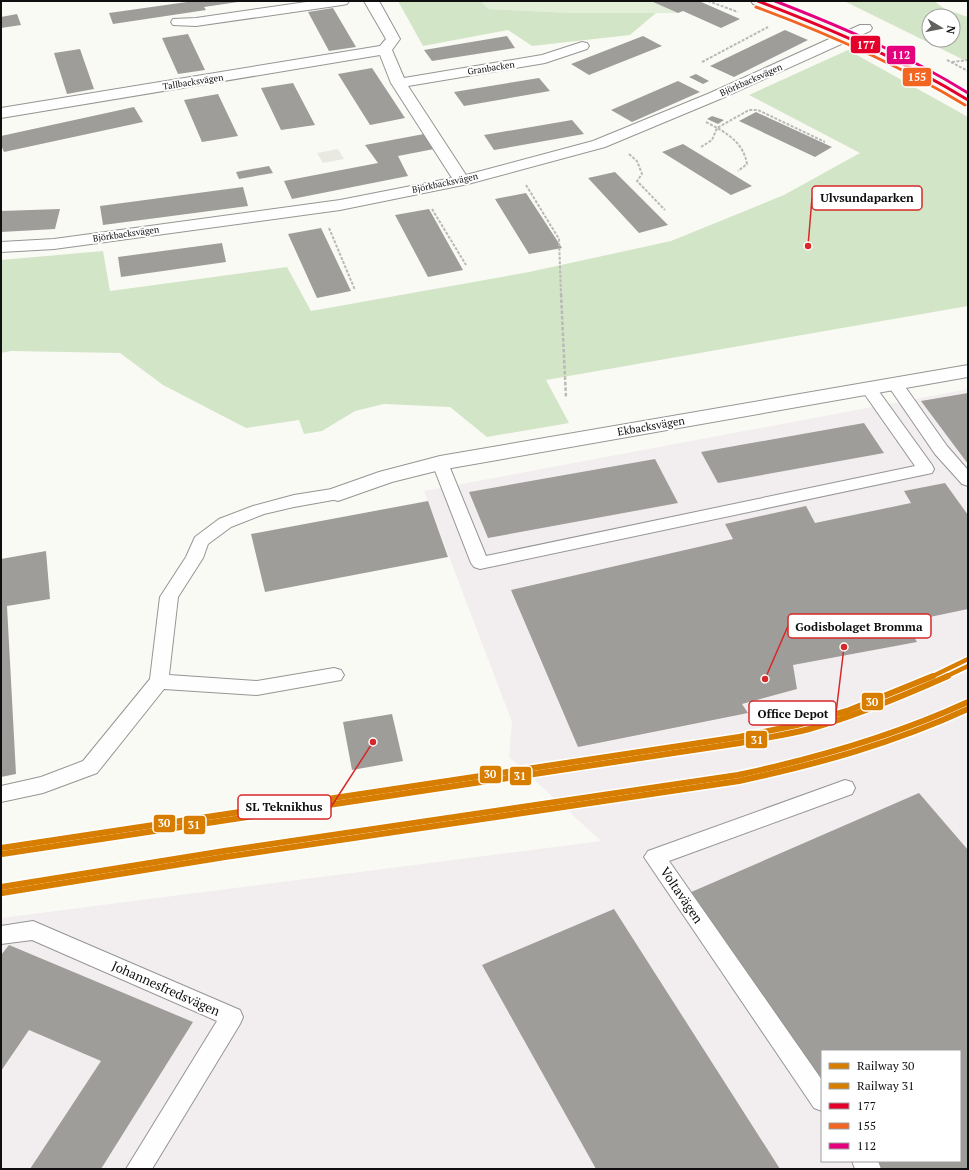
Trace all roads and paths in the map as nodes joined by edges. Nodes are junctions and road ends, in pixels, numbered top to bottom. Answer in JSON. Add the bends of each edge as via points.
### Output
{"nodes":[{"id":1,"x":342,"y":1,"type":"edge"},
{"id":2,"x":371,"y":1,"type":"edge"},
{"id":3,"x":708,"y":1,"type":"edge"},
{"id":4,"x":758,"y":1,"type":"edge"},
{"id":5,"x":793,"y":1,"type":"edge"},
{"id":6,"x":738,"y":12,"type":"dead end"},
{"id":7,"x":178,"y":22,"type":"dead end"},
{"id":8,"x":763,"y":24,"type":"dead end"},
{"id":9,"x":865,"y":28,"type":"junction"},
{"id":10,"x":849,"y":36,"type":"junction"},
{"id":11,"x":582,"y":46,"type":"dead end"},
{"id":12,"x":385,"y":50,"type":"junction"},
{"id":13,"x":968,"y":60,"type":"edge"},
{"id":14,"x":702,"y":62,"type":"dead end"},
{"id":15,"x":952,"y":62,"type":"dead end"},
{"id":16,"x":968,"y":82,"type":"edge"},
{"id":17,"x":399,"y":83,"type":"junction"},
{"id":18,"x":968,"y":100,"type":"edge"},
{"id":19,"x":1,"y":113,"type":"edge"},
{"id":20,"x":701,"y":120,"type":"dead end"},
{"id":21,"x":717,"y":128,"type":"junction"},
{"id":22,"x":825,"y":142,"type":"dead end"},
{"id":23,"x":700,"y":147,"type":"dead end"},
{"id":24,"x":625,"y":152,"type":"dead end"},
{"id":25,"x":512,"y":168,"type":"junction"},
{"id":26,"x":738,"y":171,"type":"dead end"},
{"id":27,"x":462,"y":181,"type":"junction"},
{"id":28,"x":422,"y":189,"type":"junction"},
{"id":29,"x":665,"y":210,"type":"dead end"},
{"id":30,"x":329,"y":228,"type":"dead end"},
{"id":31,"x":1,"y":247,"type":"edge"},
{"id":32,"x":466,"y":265,"type":"dead end"},
{"id":33,"x":355,"y":290,"type":"dead end"},
{"id":34,"x":968,"y":371,"type":"edge"},
{"id":35,"x":895,"y":384,"type":"junction"},
{"id":36,"x":869,"y":389,"type":"junction"},
{"id":37,"x":566,"y":398,"type":"dead end"},
{"id":38,"x":440,"y":463,"type":"junction"},
{"id":39,"x":968,"y":480,"type":"edge"},
{"id":40,"x":338,"y":494,"type":"joint"},
{"id":41,"x":334,"y":676,"type":"dead end"},
{"id":42,"x":159,"y":681,"type":"junction"},
{"id":43,"x":845,"y":788,"type":"dead end"},
{"id":44,"x":1,"y":794,"type":"edge"},
{"id":45,"x":1,"y":935,"type":"edge"},
{"id":46,"x":821,"y":1099,"type":"edge"},
{"id":47,"x":138,"y":1169,"type":"edge"}],
"edges":[{"from":1,"to":7,"type":"street","via":[[196,22]]},
{"from":2,"to":12,"type":"street","via":[[393,40]]},
{"from":3,"to":6,"type":"path"},
{"from":4,"to":10,"type":"main road"},
{"from":5,"to":9,"type":"main road"},
{"from":8,"to":14,"type":"path","via":[[769,27]]},
{"from":9,"to":10,"type":"street","name":"Björkbacksvägen"},
{"from":9,"to":16,"type":"main road"},
{"from":10,"to":18,"type":"main road","via":[[903,61]]},
{"from":10,"to":25,"type":"street","name":"Björkbacksvägen","via":[[632,132],[599,144]]},
{"from":11,"to":17,"type":"street","name":"Granbacken","via":[[545,59]]},
{"from":12,"to":17,"type":"street"},
{"from":12,"to":19,"type":"street","name":"Tallbacksvägen"},
{"from":13,"to":15,"type":"path"},
{"from":17,"to":27,"type":"street"},
{"from":20,"to":21,"type":"path"},
{"from":21,"to":22,"type":"path","via":[[749,110],[758,110]]},
{"from":21,"to":23,"type":"path","via":[[712,140]]},
{"from":21,"to":26,"type":"path","via":[[737,140],[746,155],[747,164]]},
{"from":24,"to":29,"type":"path","via":[[637,161],[642,174],[637,181]]},
{"from":25,"to":27,"type":"street","name":"Björkbacksvägen"},
{"from":25,"to":37,"type":"path","via":[[526,185],[559,239]]},
{"from":27,"to":28,"type":"street","name":"Björkbacksvägen"},
{"from":28,"to":31,"type":"street","name":"Björkbacksvägen","via":[[340,205],[54,244]]},
{"from":28,"to":32,"type":"path"},
{"from":30,"to":33,"type":"path"},
{"from":34,"to":35,"type":"street","name":"Ekbacksvägen"},
{"from":35,"to":36,"type":"street","name":"Ekbacksvägen"},
{"from":35,"to":39,"type":"lane","via":[[941,450]]},
{"from":36,"to":38,"type":"street","name":"Ekbacksvägen"},
{"from":36,"to":38,"type":"lane","via":[[926,469],[480,563]]},
{"from":38,"to":40,"type":"street","name":"Ekbacksvägen","via":[[386,477]]},
{"from":40,"to":42,"type":"lane","via":[[259,510],[225,523],[200,541],[194,558],[169,597]]},
{"from":41,"to":42,"type":"lane","via":[[257,688]]},
{"from":42,"to":44,"type":"lane","via":[[90,767],[42,785]]},
{"from":43,"to":46,"type":"lane","name":"Voltavägen","via":[[655,857]]},
{"from":45,"to":47,"type":"lane","name":"Johannesfredsvägen","via":[[33,930],[232,1018]]}]}
